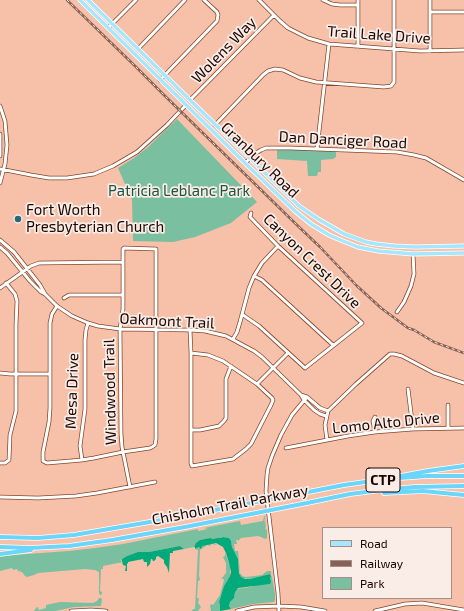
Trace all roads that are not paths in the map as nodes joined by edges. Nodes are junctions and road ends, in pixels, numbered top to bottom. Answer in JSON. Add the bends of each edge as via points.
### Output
{"nodes":[{"id":1,"x":80,"y":0,"type":"edge"},
{"id":2,"x":88,"y":0,"type":"edge"},
{"id":3,"x":136,"y":0,"type":"edge"},
{"id":4,"x":185,"y":0,"type":"edge"},
{"id":5,"x":204,"y":0,"type":"edge"},
{"id":6,"x":259,"y":0,"type":"edge"},
{"id":7,"x":323,"y":0,"type":"edge"},
{"id":8,"x":358,"y":0,"type":"edge"},
{"id":9,"x":394,"y":0,"type":"edge"},
{"id":10,"x":430,"y":0,"type":"edge"},
{"id":11,"x":358,"y":6,"type":"junction"},
{"id":12,"x":430,"y":12,"type":"junction"},
{"id":13,"x":464,"y":12,"type":"edge"},
{"id":14,"x":274,"y":15,"type":"junction"},
{"id":15,"x":112,"y":24,"type":"junction"},
{"id":16,"x":109,"y":27,"type":"junction"},
{"id":17,"x":329,"y":44,"type":"junction"},
{"id":18,"x":358,"y":47,"type":"junction"},
{"id":19,"x":138,"y":49,"type":"junction"},
{"id":20,"x":394,"y":49,"type":"junction"},
{"id":21,"x":464,"y":50,"type":"edge"},
{"id":22,"x":430,"y":51,"type":"junction"},
{"id":23,"x":164,"y":75,"type":"junction"},
{"id":24,"x":160,"y":80,"type":"junction"},
{"id":25,"x":325,"y":82,"type":"junction"},
{"id":26,"x":182,"y":93,"type":"junction"},
{"id":27,"x":190,"y":100,"type":"junction"},
{"id":28,"x":186,"y":105,"type":"junction"},
{"id":29,"x":0,"y":106,"type":"edge"},
{"id":30,"x":199,"y":109,"type":"junction"},
{"id":31,"x":1,"y":110,"type":"edge"},
{"id":32,"x":215,"y":124,"type":"junction"},
{"id":33,"x":0,"y":134,"type":"edge"},
{"id":34,"x":317,"y":149,"type":"junction"},
{"id":35,"x":0,"y":156,"type":"edge"},
{"id":36,"x":249,"y":158,"type":"junction"},
{"id":37,"x":245,"y":163,"type":"junction"},
{"id":38,"x":2,"y":169,"type":"edge"},
{"id":39,"x":464,"y":180,"type":"edge"},
{"id":40,"x":0,"y":183,"type":"edge"},
{"id":41,"x":300,"y":206,"type":"junction"},
{"id":42,"x":295,"y":211,"type":"junction"},
{"id":43,"x":250,"y":213,"type":"dead end"},
{"id":44,"x":352,"y":237,"type":"junction"},
{"id":45,"x":0,"y":240,"type":"edge"},
{"id":46,"x":349,"y":243,"type":"junction"},
{"id":47,"x":278,"y":246,"type":"junction"},
{"id":48,"x":464,"y":246,"type":"edge"},
{"id":49,"x":0,"y":247,"type":"edge"},
{"id":50,"x":413,"y":247,"type":"junction"},
{"id":51,"x":464,"y":253,"type":"edge"},
{"id":52,"x":413,"y":254,"type":"junction"},
{"id":53,"x":122,"y":262,"type":"junction"},
{"id":54,"x":28,"y":268,"type":"junction"},
{"id":55,"x":22,"y":272,"type":"junction"},
{"id":56,"x":254,"y":276,"type":"junction"},
{"id":57,"x":6,"y":283,"type":"junction"},
{"id":58,"x":0,"y":288,"type":"edge"},
{"id":59,"x":45,"y":294,"type":"junction"},
{"id":60,"x":123,"y":295,"type":"junction"},
{"id":61,"x":64,"y":298,"type":"dead end"},
{"id":62,"x":57,"y":306,"type":"junction"},
{"id":63,"x":397,"y":312,"type":"dead end"},
{"id":64,"x":243,"y":315,"type":"junction"},
{"id":65,"x":88,"y":323,"type":"junction"},
{"id":66,"x":120,"y":330,"type":"junction"},
{"id":67,"x":156,"y":330,"type":"junction"},
{"id":68,"x":190,"y":330,"type":"junction"},
{"id":69,"x":233,"y":339,"type":"junction"},
{"id":70,"x":334,"y":345,"type":"junction"},
{"id":71,"x":190,"y":352,"type":"junction"},
{"id":72,"x":288,"y":353,"type":"junction"},
{"id":73,"x":231,"y":366,"type":"junction"},
{"id":74,"x":273,"y":368,"type":"junction"},
{"id":75,"x":0,"y":374,"type":"edge"},
{"id":76,"x":16,"y":374,"type":"junction"},
{"id":77,"x":50,"y":374,"type":"junction"},
{"id":78,"x":464,"y":383,"type":"edge"},
{"id":79,"x":257,"y":384,"type":"junction"},
{"id":80,"x":408,"y":389,"type":"dead end"},
{"id":81,"x":306,"y":398,"type":"junction"},
{"id":82,"x":448,"y":405,"type":"dead end"},
{"id":83,"x":328,"y":411,"type":"junction"},
{"id":84,"x":326,"y":416,"type":"junction"},
{"id":85,"x":375,"y":417,"type":"dead end"},
{"id":86,"x":448,"y":428,"type":"junction"},
{"id":87,"x":464,"y":428,"type":"edge"},
{"id":88,"x":412,"y":429,"type":"junction"},
{"id":89,"x":191,"y":430,"type":"junction"},
{"id":90,"x":374,"y":432,"type":"junction"},
{"id":91,"x":327,"y":440,"type":"junction"},
{"id":92,"x":286,"y":448,"type":"dead end"},
{"id":93,"x":123,"y":452,"type":"junction"},
{"id":94,"x":82,"y":460,"type":"junction"},
{"id":95,"x":0,"y":463,"type":"edge"},
{"id":96,"x":464,"y":466,"type":"edge"},
{"id":97,"x":464,"y":476,"type":"edge"},
{"id":98,"x":374,"y":481,"type":"junction"},
{"id":99,"x":155,"y":482,"type":"dead end"},
{"id":100,"x":464,"y":486,"type":"edge"},
{"id":101,"x":130,"y":487,"type":"junction"},
{"id":102,"x":350,"y":494,"type":"junction"},
{"id":103,"x":464,"y":495,"type":"edge"},
{"id":104,"x":0,"y":497,"type":"edge"},
{"id":105,"x":0,"y":536,"type":"edge"},
{"id":106,"x":0,"y":547,"type":"edge"},
{"id":107,"x":54,"y":547,"type":"junction"},
{"id":108,"x":0,"y":554,"type":"edge"},
{"id":109,"x":279,"y":606,"type":"junction"},
{"id":110,"x":243,"y":610,"type":"edge"},
{"id":111,"x":464,"y":610,"type":"edge"},
{"id":112,"x":71,"y":611,"type":"edge"},
{"id":113,"x":106,"y":611,"type":"edge"},
{"id":114,"x":237,"y":611,"type":"edge"},
{"id":115,"x":279,"y":611,"type":"edge"},
{"id":116,"x":325,"y":611,"type":"edge"},
{"id":117,"x":375,"y":611,"type":"edge"}],
"edges":[{"from":1,"to":16,"type":"main road","name":"Granbury Road"},
{"from":2,"to":15,"type":"main road","name":"Granbury Road"},
{"from":3,"to":15,"type":"street"},
{"from":4,"to":19,"type":"street"},
{"from":5,"to":23,"type":"street","via":[[216,12],[216,23]]},
{"from":6,"to":14,"type":"street","name":"Trail Lake Drive"},
{"from":7,"to":11,"type":"street","via":[[340,5]]},
{"from":8,"to":11,"type":"street"},
{"from":9,"to":20,"type":"street"},
{"from":10,"to":12,"type":"street"},
{"from":11,"to":18,"type":"street"},
{"from":12,"to":13,"type":"street"},
{"from":12,"to":22,"type":"street"},
{"from":14,"to":17,"type":"street","name":"Trail Lake Drive","via":[[299,34]]},
{"from":14,"to":27,"type":"street","name":"Wolens Way"},
{"from":15,"to":16,"type":"street"},
{"from":15,"to":19,"type":"main road","name":"Granbury Road"},
{"from":16,"to":24,"type":"main road","name":"Granbury Road"},
{"from":17,"to":18,"type":"street","name":"Trail Lake Drive"},
{"from":17,"to":25,"type":"street"},
{"from":18,"to":20,"type":"street","name":"Trail Lake Drive"},
{"from":19,"to":23,"type":"main road","name":"Granbury Road"},
{"from":20,"to":22,"type":"street","name":"Trail Lake Drive"},
{"from":20,"to":25,"type":"street","via":[[394,82],[391,86]]},
{"from":21,"to":22,"type":"street","name":"Trail Lake Drive"},
{"from":23,"to":24,"type":"street"},
{"from":23,"to":26,"type":"main road","name":"Granbury Road"},
{"from":24,"to":28,"type":"main road","name":"Granbury Road"},
{"from":25,"to":32,"type":"street","via":[[306,79],[278,69],[268,71]]},
{"from":25,"to":34,"type":"street"},
{"from":26,"to":27,"type":"main road","name":"Granbury Road"},
{"from":26,"to":28,"type":"main road"},
{"from":27,"to":30,"type":"main road","name":"Granbury Road"},
{"from":28,"to":30,"type":"main road"},
{"from":28,"to":37,"type":"main road","name":"Granbury Road"},
{"from":28,"to":38,"type":"street","via":[[138,152],[104,170],[85,176],[61,178],[41,177]]},
{"from":29,"to":31,"type":"street"},
{"from":30,"to":32,"type":"main road","name":"Granbury Road"},
{"from":31,"to":38,"type":"street","via":[[7,141]]},
{"from":32,"to":36,"type":"main road","name":"Granbury Road"},
{"from":33,"to":35,"type":"street"},
{"from":34,"to":36,"type":"street","name":"Dan Danciger Road","via":[[266,148]]},
{"from":34,"to":39,"type":"street","name":"Dan Danciger Road","via":[[414,155],[431,161]]},
{"from":36,"to":37,"type":"street","name":"Dan Danciger Road"},
{"from":36,"to":41,"type":"main road","name":"Granbury Road"},
{"from":37,"to":42,"type":"main road","name":"Granbury Road"},
{"from":38,"to":40,"type":"street"},
{"from":41,"to":42,"type":"main road"},
{"from":41,"to":44,"type":"main road","name":"Granbury Road","via":[[326,224]]},
{"from":42,"to":46,"type":"main road","name":"Granbury Road","via":[[320,229]]},
{"from":43,"to":47,"type":"street","name":"Canyon Crest Drive","via":[[250,217]]},
{"from":44,"to":46,"type":"main road"},
{"from":44,"to":50,"type":"main road","name":"Granbury Road","via":[[376,244]]},
{"from":45,"to":54,"type":"street","name":"Oakmont Trail"},
{"from":46,"to":52,"type":"main road","name":"Granbury Road","via":[[378,251]]},
{"from":47,"to":56,"type":"street"},
{"from":47,"to":70,"type":"street","name":"Canyon Crest Drive","via":[[362,323]]},
{"from":48,"to":50,"type":"main road","name":"Granbury Road"},
{"from":49,"to":55,"type":"street","name":"Oakmont Trail"},
{"from":50,"to":52,"type":"main road"},
{"from":51,"to":52,"type":"main road","name":"Granbury Road"},
{"from":52,"to":63,"type":"street","via":[[414,274],[411,286]]},
{"from":53,"to":54,"type":"street","via":[[44,263]]},
{"from":53,"to":60,"type":"street","name":"Windwood Trail"},
{"from":53,"to":67,"type":"street","name":"Windwood Trail","via":[[124,248],[156,249]]},
{"from":54,"to":55,"type":"street"},
{"from":54,"to":59,"type":"street","name":"Oakmont Trail"},
{"from":55,"to":57,"type":"street"},
{"from":55,"to":59,"type":"street","name":"Oakmont Trail","via":[[40,292]]},
{"from":56,"to":64,"type":"street"},
{"from":56,"to":70,"type":"street","via":[[262,280]]},
{"from":57,"to":58,"type":"street"},
{"from":57,"to":76,"type":"street","via":[[18,300]]},
{"from":59,"to":62,"type":"street","name":"Oakmont Trail"},
{"from":60,"to":61,"type":"street"},
{"from":60,"to":66,"type":"street","name":"Windwood Trail"},
{"from":62,"to":65,"type":"street","name":"Oakmont Trail"},
{"from":62,"to":77,"type":"street","via":[[50,323]]},
{"from":64,"to":69,"type":"street"},
{"from":64,"to":72,"type":"street"},
{"from":65,"to":66,"type":"street","name":"Oakmont Trail"},
{"from":65,"to":94,"type":"street","name":"Mesa Drive","via":[[85,340],[85,409],[80,446]]},
{"from":66,"to":67,"type":"street","name":"Oakmont Trail"},
{"from":66,"to":93,"type":"street","name":"Windwood Trail"},
{"from":67,"to":68,"type":"street","name":"Oakmont Trail"},
{"from":67,"to":93,"type":"street","via":[[155,445]]},
{"from":68,"to":69,"type":"street","name":"Oakmont Trail"},
{"from":68,"to":71,"type":"street"},
{"from":69,"to":74,"type":"street","name":"Oakmont Trail","via":[[254,351]]},
{"from":70,"to":72,"type":"street","via":[[306,368]]},
{"from":71,"to":73,"type":"street","via":[[213,356]]},
{"from":71,"to":89,"type":"street"},
{"from":72,"to":74,"type":"street"},
{"from":73,"to":79,"type":"street"},
{"from":73,"to":89,"type":"street","via":[[226,379],[226,418],[219,426]]},
{"from":74,"to":79,"type":"street"},
{"from":74,"to":81,"type":"street","name":"Oakmont Trail"},
{"from":75,"to":76,"type":"street"},
{"from":76,"to":77,"type":"street"},
{"from":76,"to":95,"type":"street","via":[[16,411],[10,435],[9,460]]},
{"from":77,"to":94,"type":"street","via":[[49,415],[43,459],[49,463]]},
{"from":78,"to":83,"type":"street","via":[[434,373],[402,356],[390,354]]},
{"from":79,"to":89,"type":"street","via":[[273,400],[256,436],[246,449],[232,458],[192,466]]},
{"from":80,"to":88,"type":"street"},
{"from":81,"to":83,"type":"street","name":"Oakmont Trail"},
{"from":81,"to":84,"type":"street","name":"Oakmont Trail","via":[[317,412]]},
{"from":81,"to":109,"type":"street","via":[[292,415],[281,435],[267,475],[266,491]]},
{"from":82,"to":86,"type":"street"},
{"from":83,"to":84,"type":"street"},
{"from":84,"to":91,"type":"street"},
{"from":85,"to":90,"type":"street"},
{"from":86,"to":87,"type":"street","name":"Lomo Alto Drive"},
{"from":86,"to":88,"type":"street","name":"Lomo Alto Drive"},
{"from":88,"to":90,"type":"street","name":"Lomo Alto Drive"},
{"from":90,"to":91,"type":"street","name":"Lomo Alto Drive"},
{"from":91,"to":92,"type":"street","name":"Lomo Alto Drive"},
{"from":93,"to":94,"type":"street"},
{"from":93,"to":101,"type":"street","name":"Windwood Trail"},
{"from":96,"to":98,"type":"highway"},
{"from":97,"to":98,"type":"highway","name":"Chisholm Trail Parkway","number":"CTP"},
{"from":98,"to":105,"type":"highway","name":"Chisholm Trail Parkway","number":"CTP","bridge":true,"via":[[74,535],[14,538]]},
{"from":99,"to":101,"type":"street"},
{"from":100,"to":102,"type":"highway","name":"Chisholm Trail Parkway","number":"CTP","via":[[415,487]]},
{"from":101,"to":104,"type":"street","via":[[56,498]]},
{"from":102,"to":103,"type":"highway","via":[[416,491]]},
{"from":102,"to":107,"type":"highway","name":"Chisholm Trail Parkway","number":"CTP","bridge":true,"via":[[185,527],[101,542]]},
{"from":106,"to":107,"type":"highway","name":"Chisholm Trail Parkway","number":"CTP"},
{"from":107,"to":108,"type":"highway"},
{"from":109,"to":110,"type":"street"},
{"from":109,"to":115,"type":"street"},
{"from":109,"to":116,"type":"street"},
{"from":110,"to":114,"type":"street"},
{"from":111,"to":117,"type":"street","via":[[422,603]]},
{"from":112,"to":113,"type":"street"}]}
